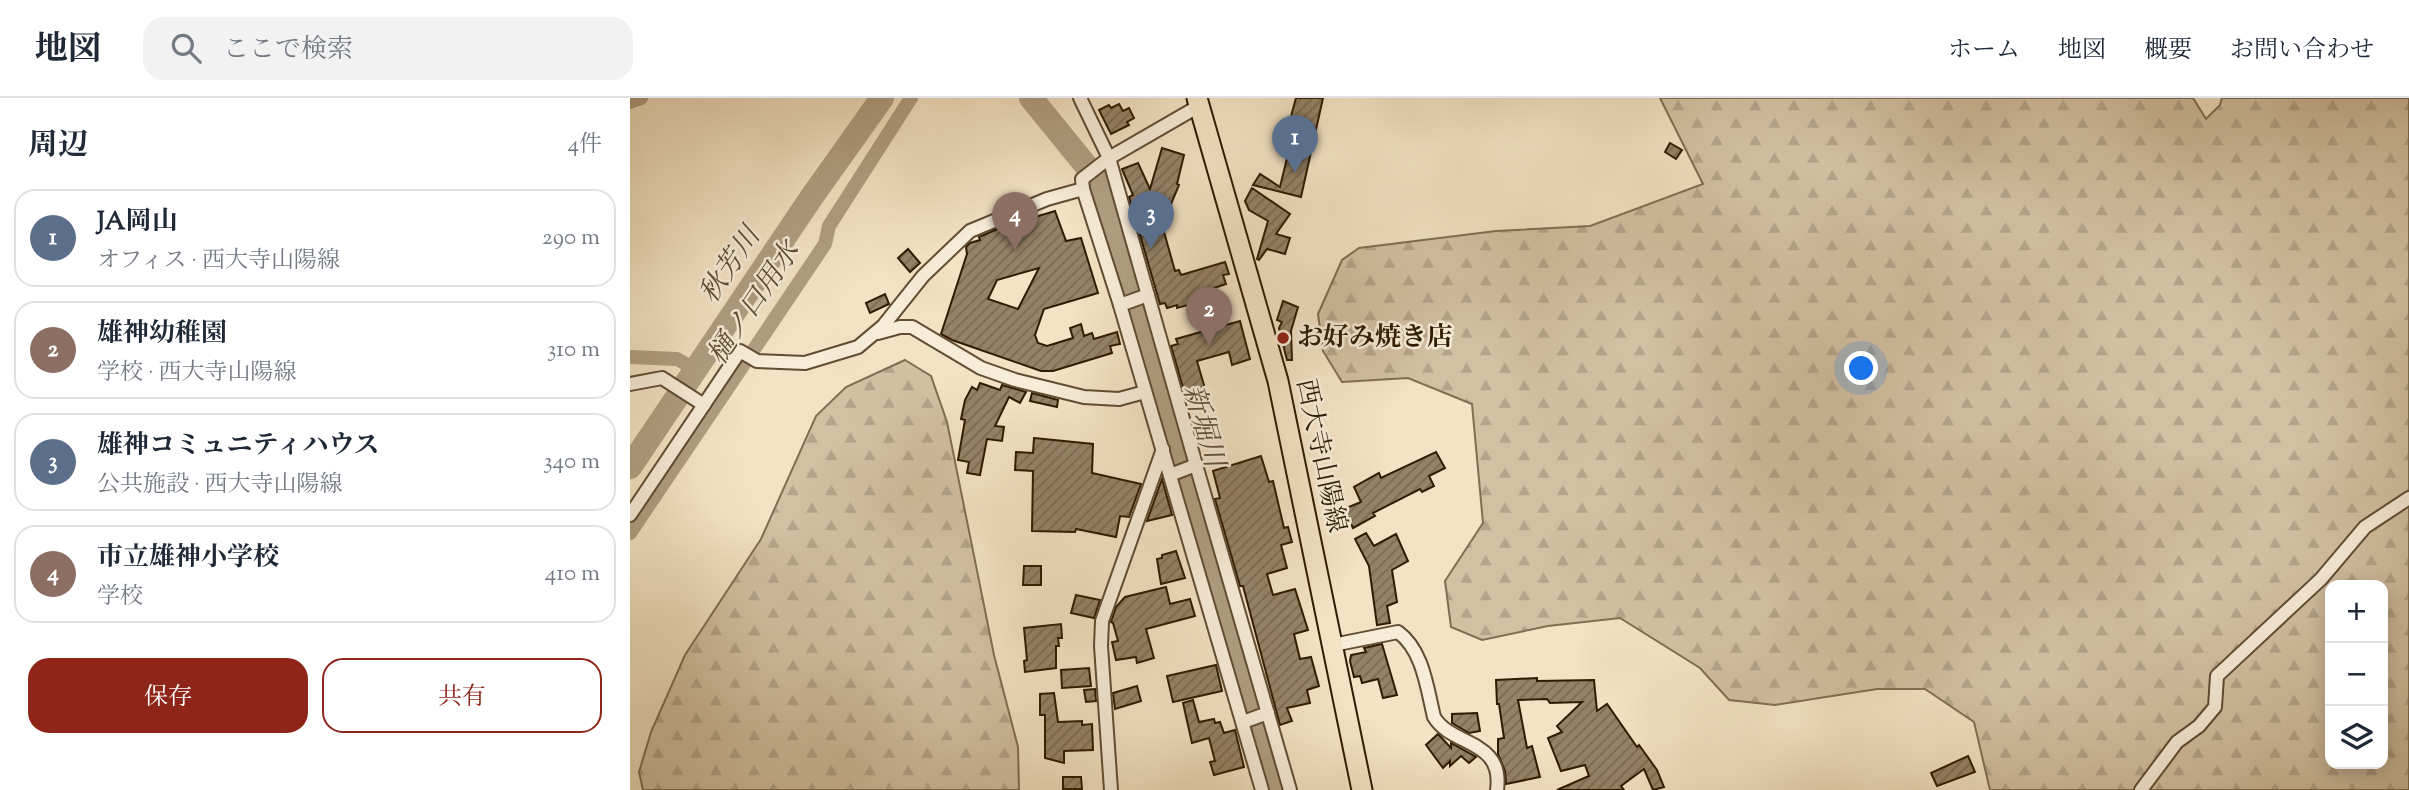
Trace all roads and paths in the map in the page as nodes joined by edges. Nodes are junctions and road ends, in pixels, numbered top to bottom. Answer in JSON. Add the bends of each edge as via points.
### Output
{"nodes":[{"id":1,"x":1080,"y":98,"type":"edge"},
{"id":2,"x":1198,"y":102,"type":"edge"},
{"id":3,"x":1107,"y":159,"type":"junction"},
{"id":4,"x":1083,"y":184,"type":"junction"},
{"id":5,"x":1145,"y":297,"type":"junction"},
{"id":6,"x":1123,"y":304,"type":"junction"},
{"id":7,"x":874,"y":334,"type":"junction"},
{"id":8,"x":630,"y":384,"type":"edge"},
{"id":9,"x":1145,"y":392,"type":"junction"},
{"id":10,"x":704,"y":405,"type":"junction"},
{"id":11,"x":1163,"y":449,"type":"junction"},
{"id":12,"x":1193,"y":466,"type":"junction"},
{"id":13,"x":1173,"y":474,"type":"junction"},
{"id":14,"x":2409,"y":498,"type":"edge"},
{"id":15,"x":630,"y":515,"type":"edge"},
{"id":16,"x":1333,"y":645,"type":"junction"},
{"id":17,"x":1266,"y":714,"type":"junction"},
{"id":18,"x":1246,"y":721,"type":"junction"},
{"id":19,"x":1111,"y":790,"type":"edge"},
{"id":20,"x":1262,"y":790,"type":"edge"},
{"id":21,"x":1290,"y":790,"type":"edge"},
{"id":22,"x":1362,"y":790,"type":"edge"},
{"id":23,"x":1497,"y":790,"type":"edge"},
{"id":24,"x":2141,"y":790,"type":"edge"}],
"edges":[{"from":1,"to":3,"type":"street"},
{"from":2,"to":3,"type":"street"},
{"from":2,"to":16,"type":"main road","name":"西大寺山陽線","via":[[1278,381]]},
{"from":3,"to":4,"type":"street"},
{"from":3,"to":5,"type":"street"},
{"from":4,"to":6,"type":"street"},
{"from":4,"to":7,"type":"street","via":[[970,231],[923,276]]},
{"from":5,"to":6,"type":"street"},
{"from":5,"to":12,"type":"street"},
{"from":6,"to":9,"type":"street"},
{"from":7,"to":9,"type":"street","via":[[912,327],[981,368],[1084,397],[1119,399]]},
{"from":7,"to":10,"type":"street","via":[[858,347],[805,363],[757,361],[740,351]]},
{"from":8,"to":10,"type":"street","via":[[662,378]]},
{"from":9,"to":11,"type":"street"},
{"from":10,"to":15,"type":"street"},
{"from":11,"to":13,"type":"street"},
{"from":11,"to":19,"type":"street","via":[[1102,621]]},
{"from":12,"to":13,"type":"street"},
{"from":12,"to":17,"type":"street"},
{"from":13,"to":18,"type":"street"},
{"from":14,"to":24,"type":"street","via":[[2365,527],[2321,579],[2217,676],[2215,707],[2177,741]]},
{"from":16,"to":22,"type":"main road","name":"西大寺山陽線"},
{"from":16,"to":23,"type":"street","via":[[1398,632],[1408,639],[1417,653],[1434,717],[1440,726],[1473,742],[1488,756],[1499,778]]},
{"from":17,"to":18,"type":"street"},
{"from":17,"to":21,"type":"street"},
{"from":18,"to":20,"type":"street"}]}
